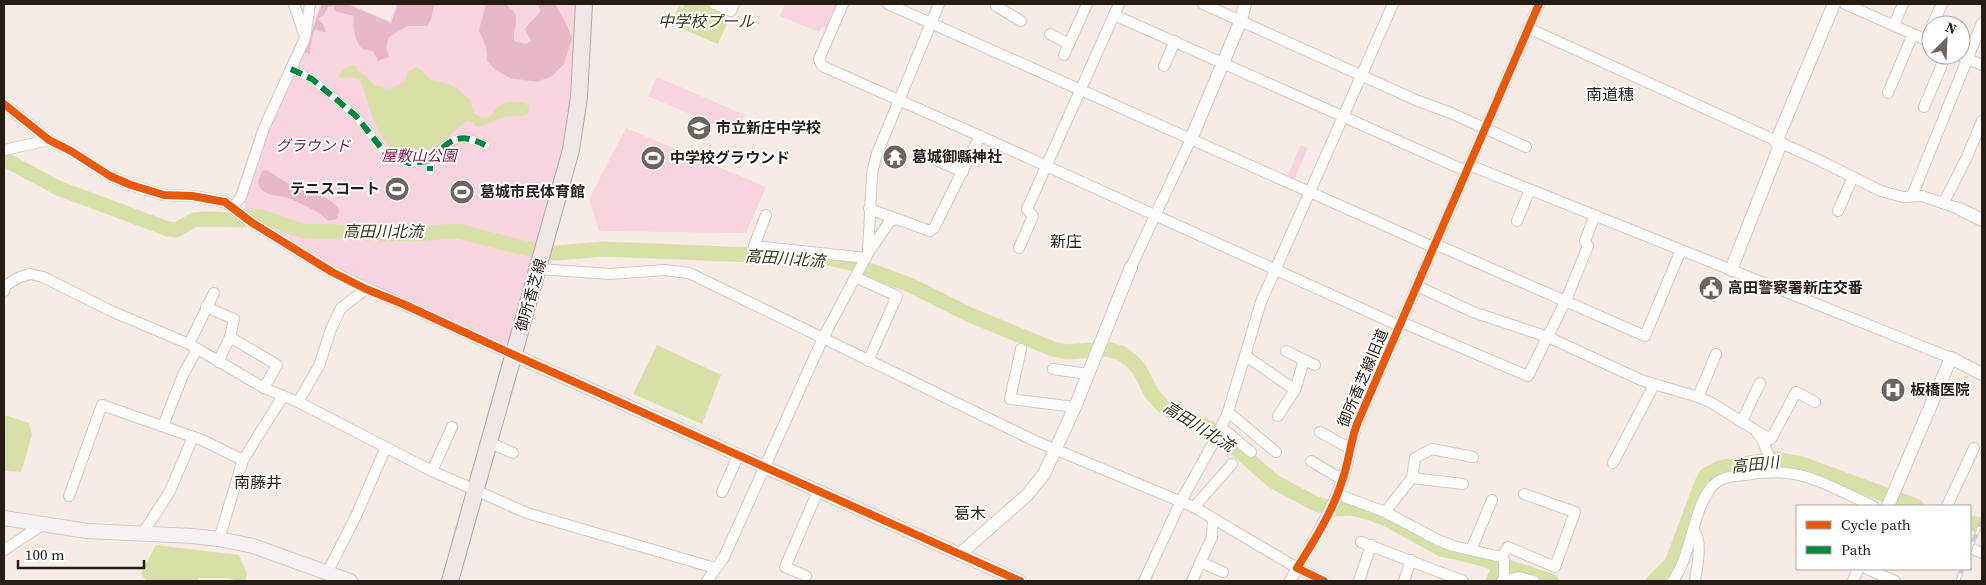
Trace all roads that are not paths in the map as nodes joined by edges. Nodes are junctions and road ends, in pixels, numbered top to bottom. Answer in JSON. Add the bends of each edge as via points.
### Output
{"nodes":[{"id":1,"x":294,"y":4,"type":"edge"},
{"id":2,"x":310,"y":4,"type":"edge"},
{"id":3,"x":584,"y":4,"type":"edge"},
{"id":4,"x":714,"y":4,"type":"edge"},
{"id":5,"x":734,"y":4,"type":"edge"},
{"id":6,"x":843,"y":4,"type":"edge"},
{"id":7,"x":888,"y":4,"type":"edge"},
{"id":8,"x":939,"y":4,"type":"edge"},
{"id":9,"x":996,"y":4,"type":"edge"},
{"id":10,"x":1087,"y":4,"type":"edge"},
{"id":11,"x":1119,"y":4,"type":"edge"},
{"id":12,"x":1203,"y":4,"type":"edge"},
{"id":13,"x":1245,"y":4,"type":"edge"},
{"id":14,"x":1393,"y":4,"type":"edge"},
{"id":15,"x":1539,"y":4,"type":"edge"},
{"id":16,"x":1834,"y":4,"type":"edge"},
{"id":17,"x":1845,"y":4,"type":"edge"},
{"id":18,"x":1904,"y":4,"type":"edge"},
{"id":19,"x":1114,"y":15,"type":"junction"},
{"id":20,"x":1021,"y":20,"type":"dead end"},
{"id":21,"x":1241,"y":20,"type":"junction"},
{"id":22,"x":931,"y":23,"type":"junction"},
{"id":23,"x":1982,"y":23,"type":"edge"},
{"id":24,"x":1894,"y":25,"type":"junction"},
{"id":25,"x":1528,"y":28,"type":"junction"},
{"id":26,"x":1050,"y":34,"type":"dead end"},
{"id":27,"x":1913,"y":34,"type":"junction"},
{"id":28,"x":305,"y":38,"type":"junction"},
{"id":29,"x":1921,"y":38,"type":"edge"},
{"id":30,"x":1174,"y":41,"type":"junction"},
{"id":31,"x":1070,"y":44,"type":"junction"},
{"id":32,"x":1971,"y":44,"type":"edge"},
{"id":33,"x":1064,"y":55,"type":"dead end"},
{"id":34,"x":1224,"y":63,"type":"junction"},
{"id":35,"x":1942,"y":65,"type":"edge"},
{"id":36,"x":1961,"y":65,"type":"edge"},
{"id":37,"x":1164,"y":66,"type":"dead end"},
{"id":38,"x":291,"y":69,"type":"junction"},
{"id":39,"x":1361,"y":75,"type":"junction"},
{"id":40,"x":1080,"y":91,"type":"junction"},
{"id":41,"x":1888,"y":94,"type":"dead end"},
{"id":42,"x":900,"y":100,"type":"junction"},
{"id":43,"x":4,"y":104,"type":"edge"},
{"id":44,"x":1924,"y":108,"type":"dead end"},
{"id":45,"x":1343,"y":116,"type":"junction"},
{"id":46,"x":1982,"y":121,"type":"edge"},
{"id":47,"x":1484,"y":129,"type":"junction"},
{"id":48,"x":980,"y":136,"type":"junction"},
{"id":49,"x":1191,"y":139,"type":"junction"},
{"id":50,"x":49,"y":140,"type":"junction"},
{"id":51,"x":1779,"y":142,"type":"junction"},
{"id":52,"x":485,"y":145,"type":"dead end"},
{"id":53,"x":1526,"y":148,"type":"dead end"},
{"id":54,"x":4,"y":150,"type":"edge"},
{"id":55,"x":430,"y":160,"type":"junction"},
{"id":56,"x":936,"y":160,"type":"dead end"},
{"id":57,"x":1046,"y":166,"type":"junction"},
{"id":58,"x":1468,"y":168,"type":"junction"},
{"id":59,"x":430,"y":171,"type":"dead end"},
{"id":60,"x":963,"y":172,"type":"junction"},
{"id":61,"x":1853,"y":177,"type":"junction"},
{"id":62,"x":1530,"y":190,"type":"junction"},
{"id":63,"x":1310,"y":192,"type":"junction"},
{"id":64,"x":1912,"y":196,"type":"junction"},
{"id":65,"x":1944,"y":202,"type":"junction"},
{"id":66,"x":233,"y":207,"type":"junction"},
{"id":67,"x":870,"y":209,"type":"junction"},
{"id":68,"x":1960,"y":209,"type":"joint"},
{"id":69,"x":1838,"y":211,"type":"dead end"},
{"id":70,"x":766,"y":215,"type":"dead end"},
{"id":71,"x":1155,"y":215,"type":"junction"},
{"id":72,"x":1596,"y":215,"type":"junction"},
{"id":73,"x":897,"y":219,"type":"junction"},
{"id":74,"x":1982,"y":220,"type":"edge"},
{"id":75,"x":1517,"y":221,"type":"dead end"},
{"id":76,"x":1434,"y":245,"type":"junction"},
{"id":77,"x":1019,"y":248,"type":"dead end"},
{"id":78,"x":1681,"y":250,"type":"junction"},
{"id":79,"x":542,"y":257,"type":"junction"},
{"id":80,"x":866,"y":258,"type":"junction"},
{"id":81,"x":1131,"y":267,"type":"joint"},
{"id":82,"x":1275,"y":269,"type":"junction"},
{"id":83,"x":1731,"y":270,"type":"junction"},
{"id":84,"x":855,"y":277,"type":"junction"},
{"id":85,"x":1417,"y":286,"type":"junction"},
{"id":86,"x":366,"y":289,"type":"junction"},
{"id":87,"x":4,"y":291,"type":"edge"},
{"id":88,"x":214,"y":293,"type":"dead end"},
{"id":89,"x":1566,"y":300,"type":"junction"},
{"id":90,"x":206,"y":307,"type":"junction"},
{"id":91,"x":1400,"y":324,"type":"junction"},
{"id":92,"x":1548,"y":337,"type":"junction"},
{"id":93,"x":230,"y":338,"type":"junction"},
{"id":94,"x":823,"y":338,"type":"junction"},
{"id":95,"x":193,"y":346,"type":"junction"},
{"id":96,"x":1021,"y":348,"type":"dead end"},
{"id":97,"x":1286,"y":351,"type":"dead end"},
{"id":98,"x":1716,"y":354,"type":"dead end"},
{"id":99,"x":514,"y":355,"type":"junction"},
{"id":100,"x":1246,"y":356,"type":"junction"},
{"id":101,"x":1951,"y":358,"type":"junction"},
{"id":102,"x":1304,"y":360,"type":"junction"},
{"id":103,"x":868,"y":361,"type":"junction"},
{"id":104,"x":218,"y":362,"type":"junction"},
{"id":105,"x":1315,"y":365,"type":"dead end"},
{"id":106,"x":1053,"y":369,"type":"dead end"},
{"id":107,"x":1088,"y":374,"type":"junction"},
{"id":108,"x":1982,"y":374,"type":"edge"},
{"id":109,"x":1760,"y":383,"type":"dead end"},
{"id":110,"x":1654,"y":384,"type":"junction"},
{"id":111,"x":264,"y":388,"type":"junction"},
{"id":112,"x":1295,"y":390,"type":"junction"},
{"id":113,"x":283,"y":396,"type":"junction"},
{"id":114,"x":1698,"y":397,"type":"junction"},
{"id":115,"x":298,"y":402,"type":"junction"},
{"id":116,"x":1815,"y":402,"type":"dead end"},
{"id":117,"x":1075,"y":407,"type":"junction"},
{"id":118,"x":1228,"y":412,"type":"junction"},
{"id":119,"x":1278,"y":416,"type":"dead end"},
{"id":120,"x":1742,"y":421,"type":"junction"},
{"id":121,"x":163,"y":426,"type":"junction"},
{"id":122,"x":452,"y":427,"type":"dead end"},
{"id":123,"x":1755,"y":430,"type":"junction"},
{"id":124,"x":1219,"y":431,"type":"junction"},
{"id":125,"x":1320,"y":432,"type":"dead end"},
{"id":126,"x":193,"y":437,"type":"junction"},
{"id":127,"x":489,"y":442,"type":"junction"},
{"id":128,"x":386,"y":447,"type":"junction"},
{"id":129,"x":1349,"y":448,"type":"junction"},
{"id":130,"x":1974,"y":448,"type":"dead end"},
{"id":131,"x":1056,"y":450,"type":"junction"},
{"id":132,"x":1251,"y":452,"type":"dead end"},
{"id":133,"x":1276,"y":452,"type":"dead end"},
{"id":134,"x":513,"y":453,"type":"dead end"},
{"id":135,"x":738,"y":456,"type":"junction"},
{"id":136,"x":1473,"y":457,"type":"dead end"},
{"id":137,"x":243,"y":460,"type":"junction"},
{"id":138,"x":1311,"y":462,"type":"dead end"},
{"id":139,"x":1613,"y":463,"type":"dead end"},
{"id":140,"x":1232,"y":464,"type":"dead end"},
{"id":141,"x":764,"y":467,"type":"junction"},
{"id":142,"x":432,"y":471,"type":"junction"},
{"id":143,"x":1775,"y":472,"type":"junction"},
{"id":144,"x":1412,"y":478,"type":"junction"},
{"id":145,"x":1343,"y":480,"type":"junction"},
{"id":146,"x":1463,"y":484,"type":"dead end"},
{"id":147,"x":476,"y":491,"type":"junction"},
{"id":148,"x":818,"y":491,"type":"junction"},
{"id":149,"x":722,"y":492,"type":"dead end"},
{"id":150,"x":1337,"y":494,"type":"junction"},
{"id":151,"x":1524,"y":494,"type":"dead end"},
{"id":152,"x":69,"y":496,"type":"dead end"},
{"id":153,"x":1492,"y":500,"type":"dead end"},
{"id":154,"x":1181,"y":501,"type":"junction"},
{"id":155,"x":1870,"y":505,"type":"edge"},
{"id":156,"x":1888,"y":505,"type":"edge"},
{"id":157,"x":1947,"y":505,"type":"edge"},
{"id":158,"x":1194,"y":507,"type":"junction"},
{"id":159,"x":1385,"y":512,"type":"junction"},
{"id":160,"x":4,"y":518,"type":"edge"},
{"id":161,"x":1213,"y":518,"type":"junction"},
{"id":162,"x":42,"y":525,"type":"junction"},
{"id":163,"x":1694,"y":530,"type":"junction"},
{"id":164,"x":143,"y":533,"type":"junction"},
{"id":165,"x":220,"y":539,"type":"junction"},
{"id":166,"x":4,"y":550,"type":"edge"},
{"id":167,"x":1471,"y":550,"type":"junction"},
{"id":168,"x":960,"y":554,"type":"junction"},
{"id":169,"x":1503,"y":558,"type":"junction"},
{"id":170,"x":1411,"y":560,"type":"junction"},
{"id":171,"x":1200,"y":562,"type":"junction"},
{"id":172,"x":715,"y":568,"type":"junction"},
{"id":173,"x":1298,"y":568,"type":"junction"},
{"id":174,"x":1869,"y":570,"type":"edge"},
{"id":175,"x":1223,"y":572,"type":"dead end"},
{"id":176,"x":327,"y":573,"type":"junction"},
{"id":177,"x":806,"y":576,"type":"dead end"},
{"id":178,"x":1503,"y":578,"type":"edge"},
{"id":179,"x":350,"y":581,"type":"edge"},
{"id":180,"x":450,"y":581,"type":"edge"},
{"id":181,"x":707,"y":581,"type":"edge"},
{"id":182,"x":1020,"y":581,"type":"edge"},
{"id":183,"x":1144,"y":581,"type":"edge"},
{"id":184,"x":1192,"y":581,"type":"edge"},
{"id":185,"x":1290,"y":581,"type":"edge"},
{"id":186,"x":1324,"y":581,"type":"edge"},
{"id":187,"x":1359,"y":581,"type":"edge"},
{"id":188,"x":1404,"y":581,"type":"edge"},
{"id":189,"x":1463,"y":581,"type":"edge"},
{"id":190,"x":1534,"y":581,"type":"edge"},
{"id":191,"x":1673,"y":581,"type":"edge"},
{"id":192,"x":1695,"y":581,"type":"edge"},
{"id":193,"x":1895,"y":581,"type":"edge"}],
"edges":[{"from":1,"to":28,"type":"street"},
{"from":2,"to":28,"type":"street"},
{"from":3,"to":79,"type":"main road","name":"御所香芝線","via":[[575,126]]},
{"from":4,"to":5,"type":"street","via":[[731,11]]},
{"from":6,"to":42,"type":"street","via":[[819,59],[822,66]]},
{"from":7,"to":22,"type":"street"},
{"from":8,"to":22,"type":"street"},
{"from":9,"to":20,"type":"street"},
{"from":10,"to":31,"type":"street"},
{"from":11,"to":19,"type":"street"},
{"from":12,"to":21,"type":"street"},
{"from":13,"to":21,"type":"street"},
{"from":14,"to":39,"type":"street"},
{"from":15,"to":25,"type":"street","name":"御所香芝線旧道"},
{"from":16,"to":51,"type":"street"},
{"from":17,"to":24,"type":"street"},
{"from":18,"to":24,"type":"street"},
{"from":19,"to":30,"type":"street"},
{"from":19,"to":40,"type":"street"},
{"from":21,"to":34,"type":"street"},
{"from":21,"to":39,"type":"street"},
{"from":22,"to":40,"type":"street"},
{"from":22,"to":42,"type":"street"},
{"from":23,"to":32,"type":"street"},
{"from":24,"to":27,"type":"street"},
{"from":25,"to":47,"type":"street","name":"御所香芝線旧道"},
{"from":25,"to":51,"type":"street"},
{"from":26,"to":31,"type":"street"},
{"from":27,"to":29,"type":"street"},
{"from":27,"to":41,"type":"street"},
{"from":28,"to":38,"type":"street"},
{"from":30,"to":34,"type":"street"},
{"from":30,"to":37,"type":"street"},
{"from":31,"to":33,"type":"street"},
{"from":34,"to":45,"type":"street"},
{"from":34,"to":49,"type":"street"},
{"from":35,"to":44,"type":"street"},
{"from":36,"to":64,"type":"street"},
{"from":38,"to":55,"type":"street","via":[[312,79],[356,116],[386,154],[409,163]]},
{"from":38,"to":66,"type":"street","via":[[264,128],[241,197]]},
{"from":39,"to":45,"type":"street"},
{"from":39,"to":47,"type":"street"},
{"from":40,"to":49,"type":"street"},
{"from":40,"to":57,"type":"street"},
{"from":42,"to":48,"type":"street"},
{"from":42,"to":67,"type":"street","via":[[876,156]]},
{"from":43,"to":50,"type":"street"},
{"from":45,"to":58,"type":"street"},
{"from":45,"to":63,"type":"street"},
{"from":46,"to":65,"type":"street"},
{"from":47,"to":53,"type":"street"},
{"from":47,"to":58,"type":"street","name":"御所香芝線旧道"},
{"from":48,"to":57,"type":"street"},
{"from":48,"to":60,"type":"street"},
{"from":49,"to":63,"type":"street"},
{"from":49,"to":71,"type":"street"},
{"from":50,"to":54,"type":"street"},
{"from":50,"to":66,"type":"street","via":[[131,186],[164,195],[225,202]]},
{"from":51,"to":61,"type":"street"},
{"from":51,"to":83,"type":"street"},
{"from":52,"to":55,"type":"street","via":[[472,138],[453,139]]},
{"from":55,"to":59,"type":"street"},
{"from":56,"to":60,"type":"street"},
{"from":57,"to":71,"type":"street"},
{"from":57,"to":77,"type":"street","via":[[1027,209],[1033,216]]},
{"from":58,"to":62,"type":"street"},
{"from":58,"to":76,"type":"street","name":"御所香芝線旧道"},
{"from":60,"to":73,"type":"street","via":[[934,228],[930,230]]},
{"from":61,"to":64,"type":"street","via":[[1881,191],[1903,198]]},
{"from":61,"to":69,"type":"street"},
{"from":62,"to":72,"type":"street"},
{"from":62,"to":75,"type":"street"},
{"from":63,"to":76,"type":"street"},
{"from":63,"to":82,"type":"street"},
{"from":64,"to":65,"type":"street"},
{"from":65,"to":68,"type":"street"},
{"from":66,"to":86,"type":"street","via":[[251,222],[332,272]]},
{"from":67,"to":73,"type":"street"},
{"from":67,"to":80,"type":"street"},
{"from":68,"to":74,"type":"street"},
{"from":70,"to":80,"type":"street","via":[[754,246]]},
{"from":71,"to":81,"type":"street"},
{"from":71,"to":82,"type":"street"},
{"from":72,"to":78,"type":"street"},
{"from":72,"to":89,"type":"street","via":[[1585,241],[1588,246]]},
{"from":73,"to":80,"type":"street","via":[[890,221]]},
{"from":76,"to":85,"type":"street","name":"御所香芝線旧道"},
{"from":76,"to":89,"type":"street"},
{"from":78,"to":83,"type":"street"},
{"from":78,"to":89,"type":"street","via":[[1645,336]]},
{"from":79,"to":94,"type":"street","via":[[610,274],[683,271]]},
{"from":79,"to":99,"type":"main road","name":"御所香芝線"},
{"from":80,"to":84,"type":"street"},
{"from":81,"to":107,"type":"street"},
{"from":82,"to":91,"type":"street"},
{"from":82,"to":100,"type":"street","via":[[1257,313]]},
{"from":83,"to":101,"type":"street"},
{"from":84,"to":94,"type":"street"},
{"from":84,"to":103,"type":"street","via":[[897,296]]},
{"from":85,"to":91,"type":"street","name":"御所香芝線旧道"},
{"from":85,"to":92,"type":"street","via":[[1474,312]]},
{"from":86,"to":99,"type":"street"},
{"from":86,"to":115,"type":"street","via":[[341,308],[319,366]]},
{"from":87,"to":95,"type":"street","via":[[6,285],[20,277],[30,274],[43,277]]},
{"from":88,"to":90,"type":"street"},
{"from":89,"to":92,"type":"street"},
{"from":90,"to":93,"type":"street","via":[[234,319]]},
{"from":90,"to":95,"type":"street"},
{"from":91,"to":92,"type":"street","via":[[1528,376]]},
{"from":91,"to":129,"type":"street","name":"御所香芝線旧道"},
{"from":92,"to":110,"type":"street"},
{"from":93,"to":104,"type":"street"},
{"from":93,"to":111,"type":"street","via":[[277,364]]},
{"from":94,"to":103,"type":"street"},
{"from":94,"to":141,"type":"street"},
{"from":95,"to":104,"type":"street"},
{"from":95,"to":121,"type":"street"},
{"from":96,"to":117,"type":"street","via":[[1010,399]]},
{"from":97,"to":102,"type":"street"},
{"from":98,"to":114,"type":"street"},
{"from":99,"to":127,"type":"main road","name":"御所香芝線"},
{"from":99,"to":135,"type":"street"},
{"from":100,"to":112,"type":"street"},
{"from":100,"to":118,"type":"street"},
{"from":101,"to":108,"type":"street"},
{"from":101,"to":156,"type":"street"},
{"from":102,"to":105,"type":"street"},
{"from":102,"to":112,"type":"street"},
{"from":103,"to":131,"type":"street"},
{"from":104,"to":111,"type":"street"},
{"from":106,"to":107,"type":"street"},
{"from":107,"to":117,"type":"street"},
{"from":109,"to":120,"type":"street"},
{"from":110,"to":114,"type":"street"},
{"from":110,"to":139,"type":"street"},
{"from":111,"to":113,"type":"street"},
{"from":112,"to":119,"type":"street"},
{"from":113,"to":115,"type":"street"},
{"from":113,"to":137,"type":"street"},
{"from":114,"to":120,"type":"street"},
{"from":115,"to":128,"type":"street"},
{"from":116,"to":123,"type":"street","via":[[1796,392],[1771,439]]},
{"from":117,"to":131,"type":"street"},
{"from":118,"to":124,"type":"street"},
{"from":118,"to":133,"type":"street"},
{"from":120,"to":123,"type":"street"},
{"from":121,"to":126,"type":"street"},
{"from":121,"to":152,"type":"street","via":[[102,405]]},
{"from":122,"to":142,"type":"street"},
{"from":123,"to":143,"type":"street"},
{"from":124,"to":132,"type":"street"},
{"from":124,"to":154,"type":"street"},
{"from":125,"to":129,"type":"street"},
{"from":126,"to":137,"type":"street"},
{"from":126,"to":164,"type":"street","via":[[170,491]]},
{"from":127,"to":134,"type":"street"},
{"from":127,"to":147,"type":"main road","name":"御所香芝線"},
{"from":128,"to":142,"type":"street"},
{"from":128,"to":176,"type":"street"},
{"from":129,"to":145,"type":"street","name":"御所香芝線旧道"},
{"from":130,"to":157,"type":"street"},
{"from":131,"to":154,"type":"street"},
{"from":131,"to":168,"type":"street","via":[[1037,484]]},
{"from":135,"to":141,"type":"street"},
{"from":135,"to":149,"type":"street"},
{"from":136,"to":144,"type":"street","via":[[1432,449],[1415,458]]},
{"from":137,"to":165,"type":"street"},
{"from":138,"to":145,"type":"street"},
{"from":140,"to":158,"type":"street"},
{"from":141,"to":148,"type":"street"},
{"from":141,"to":172,"type":"street","via":[[724,557]]},
{"from":142,"to":147,"type":"street"},
{"from":143,"to":155,"type":"street","via":[[1814,480]]},
{"from":143,"to":163,"type":"street","via":[[1717,481],[1710,488]]},
{"from":144,"to":146,"type":"street"},
{"from":144,"to":159,"type":"street"},
{"from":145,"to":150,"type":"street","name":"御所香芝線旧道"},
{"from":147,"to":172,"type":"street","via":[[528,513]]},
{"from":147,"to":180,"type":"main road","name":"御所香芝線"},
{"from":148,"to":168,"type":"street"},
{"from":148,"to":177,"type":"street","via":[[785,567]]},
{"from":150,"to":159,"type":"street"},
{"from":150,"to":173,"type":"street","name":"御所香芝線旧道"},
{"from":151,"to":169,"type":"street","via":[[1575,512],[1555,567],[1508,547]]},
{"from":153,"to":167,"type":"street"},
{"from":154,"to":158,"type":"street"},
{"from":154,"to":183,"type":"street"},
{"from":158,"to":161,"type":"street"},
{"from":159,"to":167,"type":"street","via":[[1438,540]]},
{"from":160,"to":162,"type":"main road"},
{"from":161,"to":171,"type":"street","via":[[1212,537]]},
{"from":161,"to":173,"type":"street"},
{"from":162,"to":164,"type":"main road","via":[[86,531]]},
{"from":162,"to":166,"type":"street"},
{"from":163,"to":191,"type":"street","via":[[1685,559]]},
{"from":163,"to":192,"type":"street","via":[[1699,545]]},
{"from":164,"to":165,"type":"main road"},
{"from":165,"to":176,"type":"main road","via":[[253,546]]},
{"from":167,"to":169,"type":"street"},
{"from":168,"to":182,"type":"street"},
{"from":169,"to":178,"type":"street"},
{"from":170,"to":187,"type":"street","via":[[1366,543]]},
{"from":170,"to":188,"type":"street"},
{"from":170,"to":189,"type":"street"},
{"from":171,"to":175,"type":"street"},
{"from":171,"to":184,"type":"street"},
{"from":172,"to":181,"type":"street"},
{"from":173,"to":185,"type":"street","name":"御所香芝線旧道"},
{"from":173,"to":186,"type":"street"},
{"from":174,"to":193,"type":"street"},
{"from":176,"to":179,"type":"main road"},
{"from":178,"to":190,"type":"street","via":[[1519,577]]}]}
